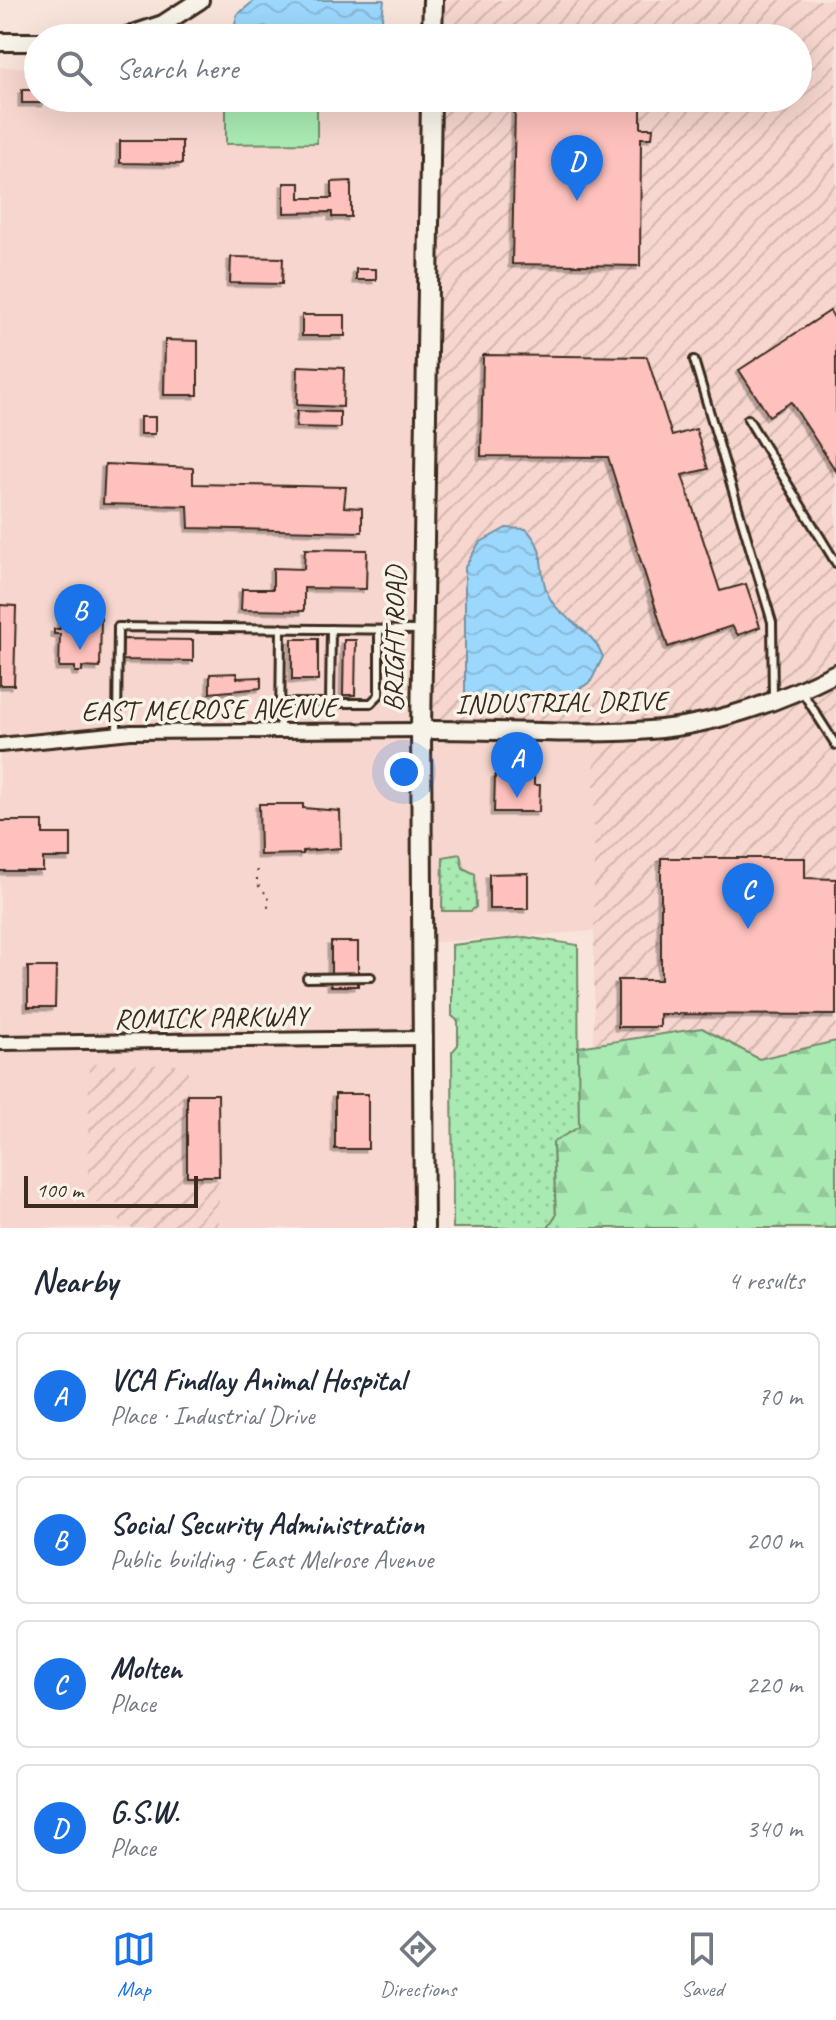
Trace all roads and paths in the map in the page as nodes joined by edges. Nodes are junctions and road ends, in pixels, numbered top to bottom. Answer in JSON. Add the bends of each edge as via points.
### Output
{"nodes":[{"id":1,"x":200,"y":0,"type":"edge"},
{"id":2,"x":433,"y":0,"type":"edge"},
{"id":3,"x":163,"y":24,"type":"edge"},
{"id":4,"x":432,"y":24,"type":"edge"},
{"id":5,"x":0,"y":42,"type":"edge"},
{"id":6,"x":24,"y":42,"type":"edge"},
{"id":7,"x":431,"y":112,"type":"edge"},
{"id":8,"x":694,"y":360,"type":"dead end"},
{"id":9,"x":748,"y":419,"type":"dead end"},
{"id":10,"x":836,"y":563,"type":"edge"},
{"id":11,"x":281,"y":628,"type":"junction"},
{"id":12,"x":331,"y":629,"type":"junction"},
{"id":13,"x":379,"y":630,"type":"junction"},
{"id":14,"x":422,"y":630,"type":"junction"},
{"id":15,"x":836,"y":673,"type":"edge"},
{"id":16,"x":801,"y":690,"type":"junction"},
{"id":17,"x":774,"y":701,"type":"junction"},
{"id":18,"x":280,"y":703,"type":"junction"},
{"id":19,"x":330,"y":703,"type":"junction"},
{"id":20,"x":421,"y":730,"type":"junction"},
{"id":21,"x":280,"y":731,"type":"junction"},
{"id":22,"x":117,"y":732,"type":"junction"},
{"id":23,"x":0,"y":745,"type":"edge"},
{"id":24,"x":836,"y":745,"type":"edge"},
{"id":25,"x":257,"y":870,"type":"dead end"},
{"id":26,"x":268,"y":912,"type":"dead end"},
{"id":27,"x":371,"y":977,"type":"dead end"},
{"id":28,"x":307,"y":978,"type":"dead end"},
{"id":29,"x":422,"y":1038,"type":"junction"},
{"id":30,"x":0,"y":1043,"type":"edge"},
{"id":31,"x":424,"y":1228,"type":"edge"}],
"edges":[{"from":1,"to":3,"type":"street"},
{"from":2,"to":4,"type":"main road"},
{"from":5,"to":6,"type":"street"},
{"from":7,"to":14,"type":"main road","name":"BRIGHT ROAD"},
{"from":8,"to":17,"type":"lane","via":[[772,622]]},
{"from":9,"to":10,"type":"lane"},
{"from":11,"to":12,"type":"lane"},
{"from":11,"to":18,"type":"lane"},
{"from":11,"to":22,"type":"lane","via":[[118,627]]},
{"from":12,"to":13,"type":"lane"},
{"from":12,"to":19,"type":"lane"},
{"from":13,"to":14,"type":"lane"},
{"from":13,"to":19,"type":"lane","via":[[379,695],[371,703]]},
{"from":14,"to":20,"type":"main road","name":"BRIGHT ROAD"},
{"from":15,"to":16,"type":"street","name":"INDUSTRIAL DRIVE"},
{"from":16,"to":17,"type":"street","name":"INDUSTRIAL DRIVE"},
{"from":16,"to":24,"type":"lane"},
{"from":17,"to":20,"type":"street","name":"INDUSTRIAL DRIVE","via":[[712,720],[635,731]]},
{"from":18,"to":19,"type":"lane"},
{"from":18,"to":21,"type":"lane"},
{"from":20,"to":21,"type":"street","name":"EAST MELROSE AVENUE"},
{"from":20,"to":29,"type":"main road","name":"BRIGHT ROAD"},
{"from":21,"to":22,"type":"street","name":"EAST MELROSE AVENUE"},
{"from":22,"to":23,"type":"street","name":"EAST MELROSE AVENUE"},
{"from":25,"to":26,"type":"path","via":[[257,884],[268,896]]},
{"from":27,"to":28,"type":"lane"},
{"from":29,"to":30,"type":"street","name":"ROMICK PARKWAY"},
{"from":29,"to":31,"type":"main road","name":"BRIGHT ROAD"}]}
